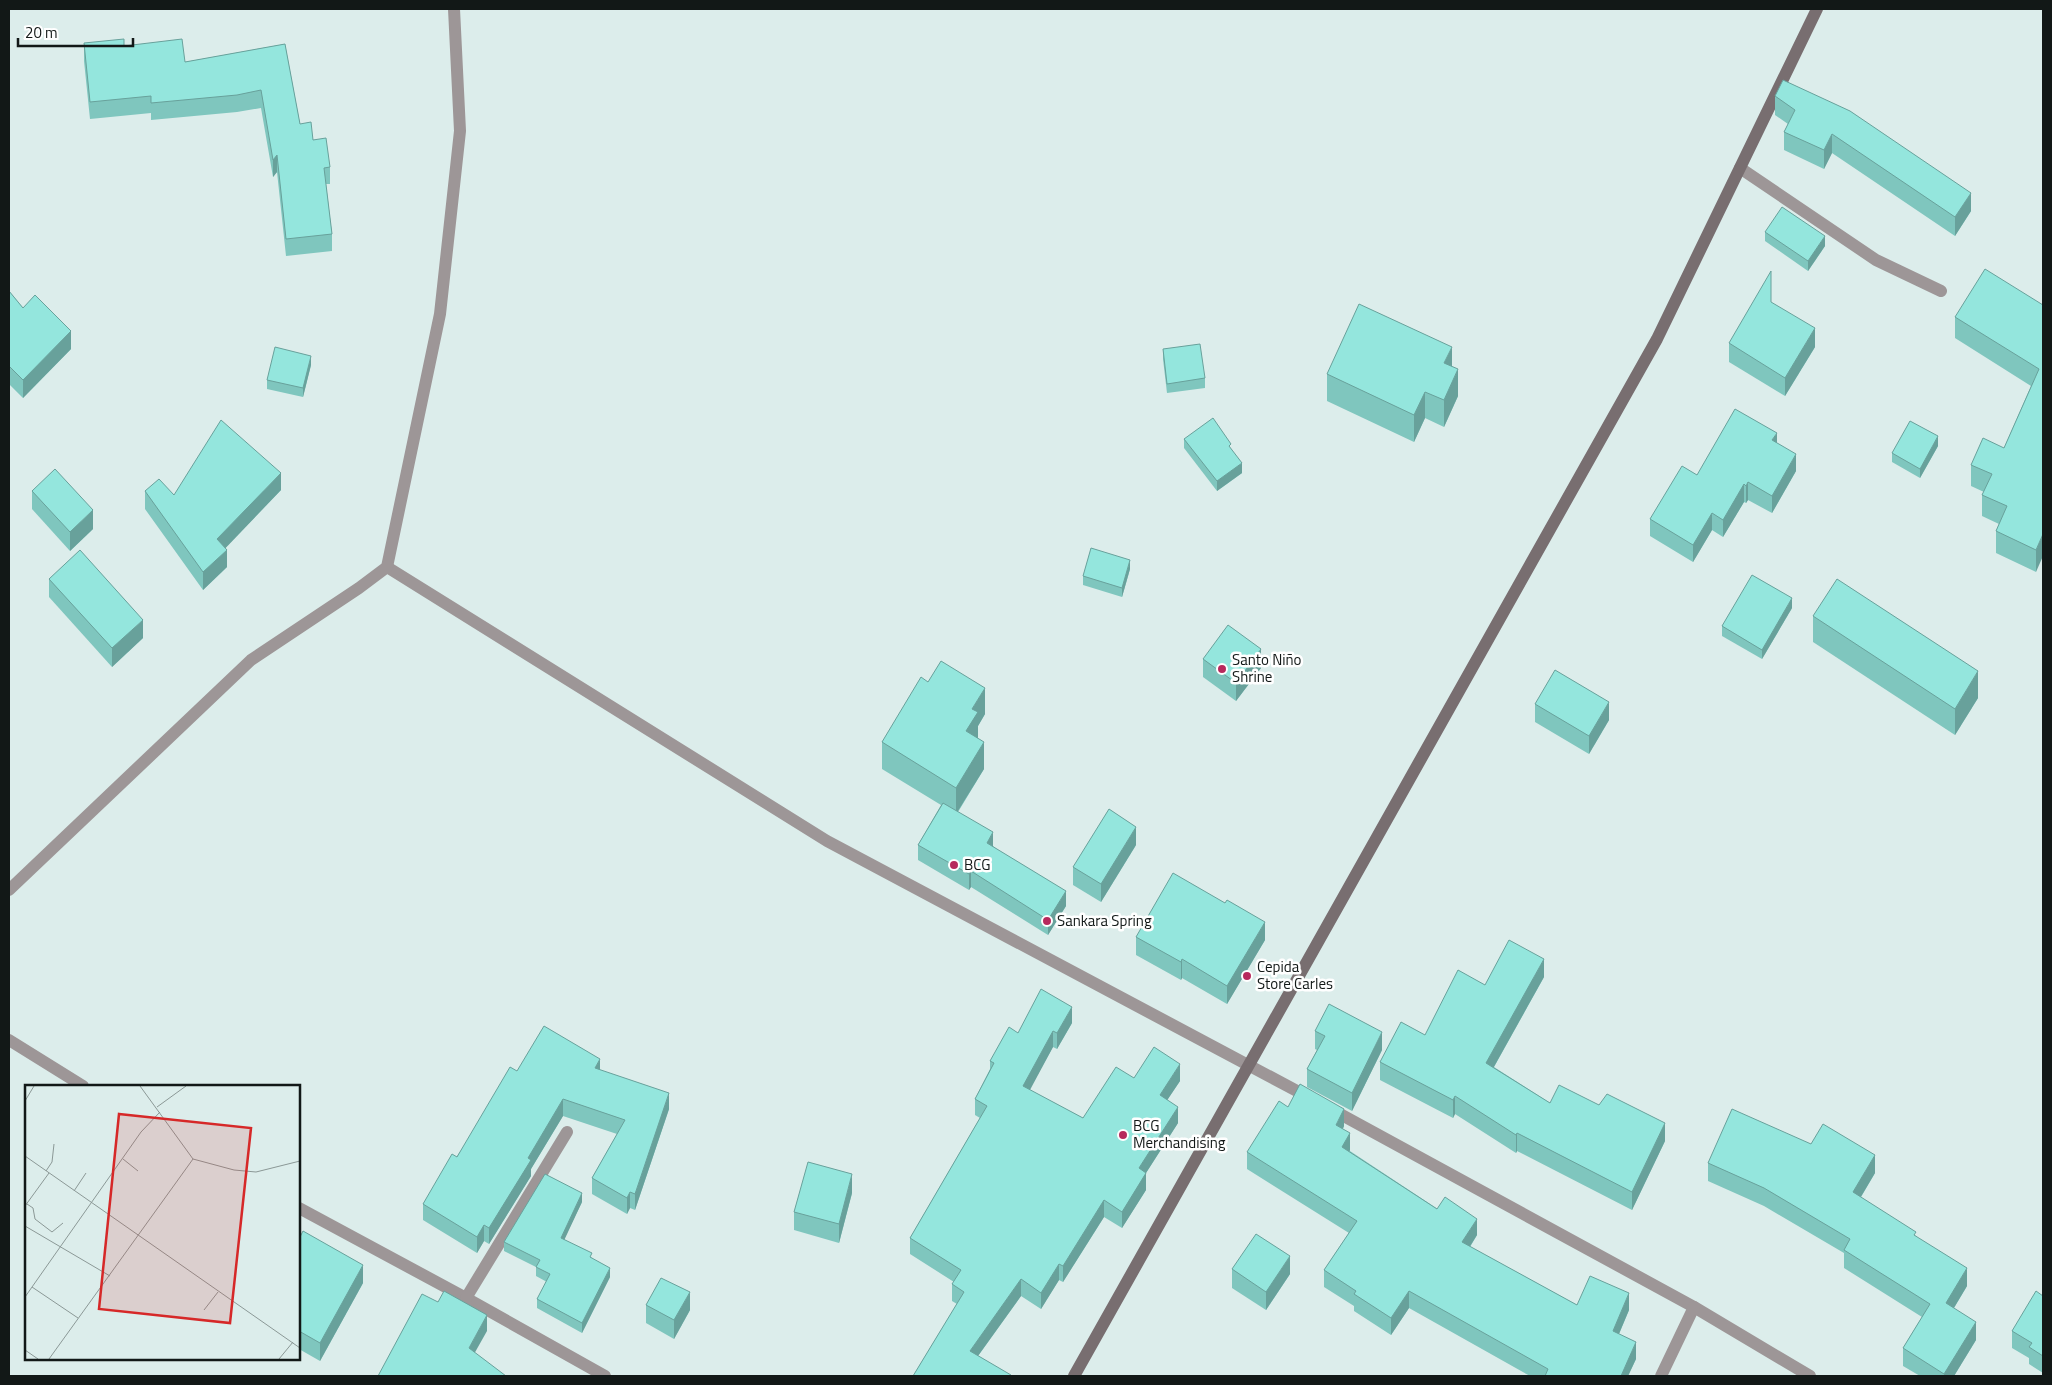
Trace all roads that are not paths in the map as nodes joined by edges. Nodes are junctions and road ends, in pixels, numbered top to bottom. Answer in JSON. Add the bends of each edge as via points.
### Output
{"nodes":[{"id":1,"x":454,"y":9,"type":"edge"},
{"id":2,"x":1817,"y":9,"type":"edge"},
{"id":3,"x":1740,"y":168,"type":"junction"},
{"id":4,"x":1941,"y":291,"type":"dead end"},
{"id":5,"x":387,"y":567,"type":"junction"},
{"id":6,"x":9,"y":890,"type":"edge"},
{"id":7,"x":9,"y":1040,"type":"edge"},
{"id":8,"x":1250,"y":1065,"type":"junction"},
{"id":9,"x":82,"y":1085,"type":"edge"},
{"id":10,"x":567,"y":1132,"type":"dead end"},
{"id":11,"x":300,"y":1209,"type":"edge"},
{"id":12,"x":466,"y":1298,"type":"junction"},
{"id":13,"x":1694,"y":1307,"type":"junction"},
{"id":14,"x":605,"y":1376,"type":"edge"},
{"id":15,"x":1074,"y":1376,"type":"edge"},
{"id":16,"x":1661,"y":1376,"type":"edge"},
{"id":17,"x":1810,"y":1376,"type":"edge"}],
"edges":[{"from":1,"to":5,"type":"street","via":[[460,131],[440,314]]},
{"from":2,"to":3,"type":"main road"},
{"from":3,"to":4,"type":"street","via":[[1876,260]]},
{"from":3,"to":8,"type":"main road","via":[[1657,339]]},
{"from":5,"to":6,"type":"street","via":[[251,660]]},
{"from":5,"to":8,"type":"street","via":[[827,841]]},
{"from":7,"to":9,"type":"street"},
{"from":8,"to":13,"type":"street"},
{"from":8,"to":15,"type":"main road"},
{"from":10,"to":12,"type":"street"},
{"from":11,"to":12,"type":"street"},
{"from":12,"to":14,"type":"street"},
{"from":13,"to":16,"type":"street"},
{"from":13,"to":17,"type":"street"}]}
